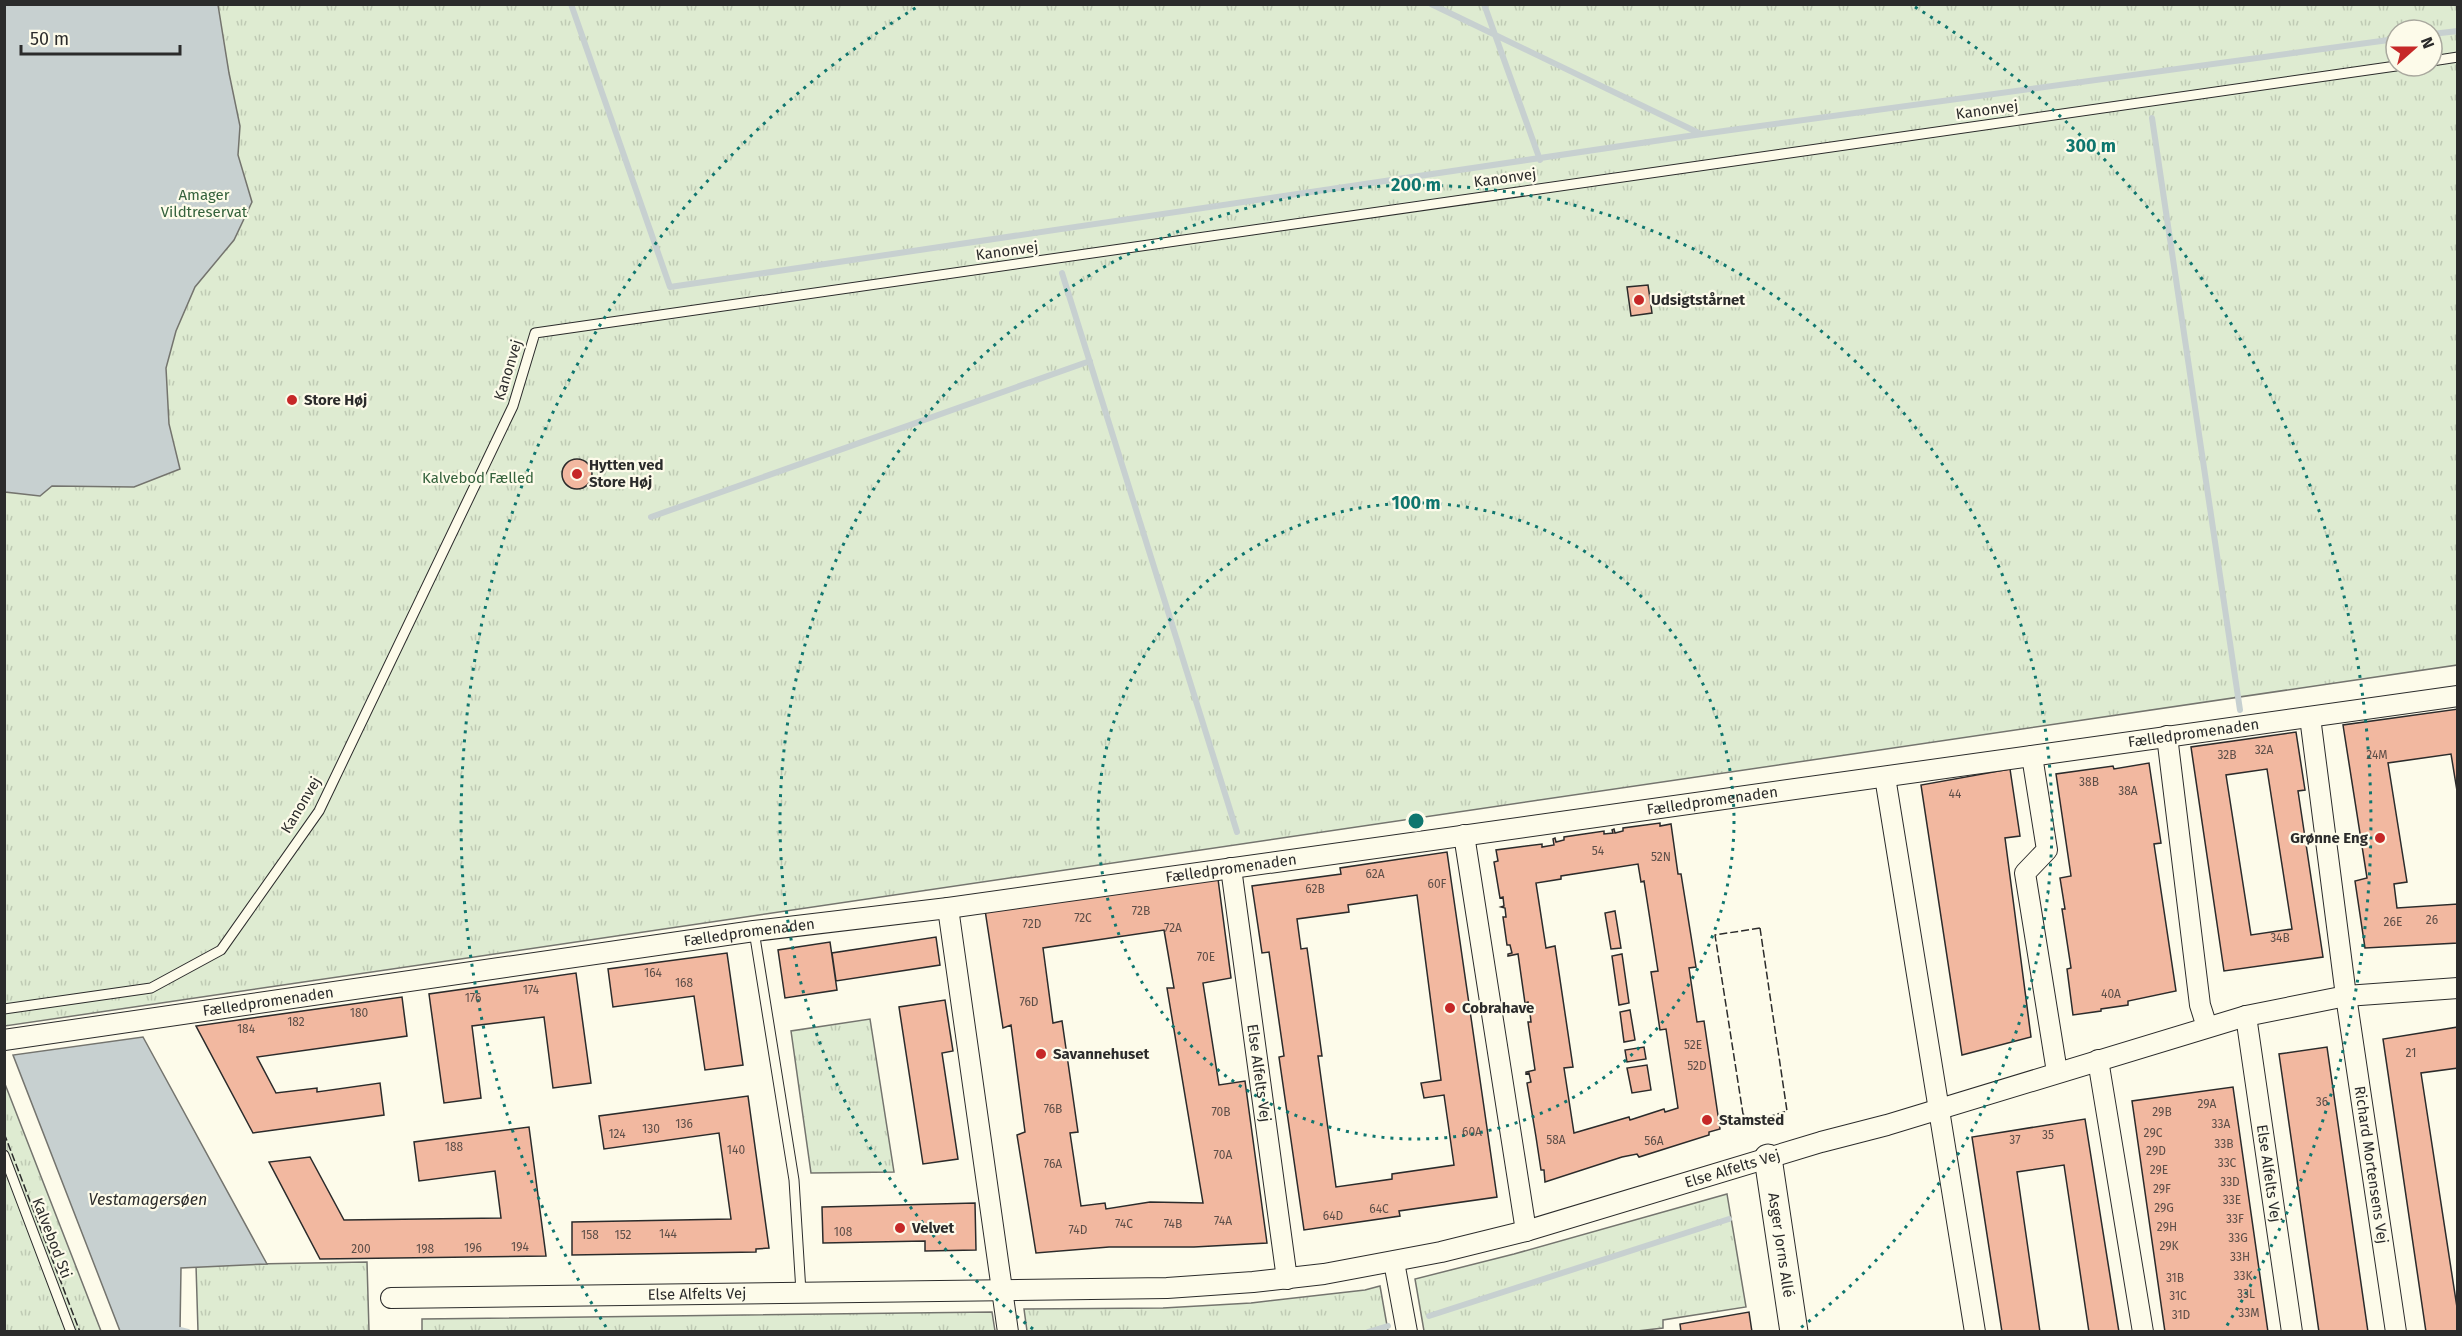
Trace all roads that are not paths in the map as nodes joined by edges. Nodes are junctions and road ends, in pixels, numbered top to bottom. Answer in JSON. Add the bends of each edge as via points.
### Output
{"nodes":[{"id":1,"x":2384,"y":68,"type":"edge"},
{"id":2,"x":2457,"y":696,"type":"edge"},
{"id":3,"x":2310,"y":717,"type":"junction"},
{"id":4,"x":2167,"y":736,"type":"junction"},
{"id":5,"x":2032,"y":756,"type":"junction"},
{"id":6,"x":1886,"y":777,"type":"junction"},
{"id":7,"x":1464,"y":835,"type":"junction"},
{"id":8,"x":1231,"y":868,"type":"junction"},
{"id":9,"x":948,"y":909,"type":"junction"},
{"id":10,"x":754,"y":931,"type":"junction"},
{"id":11,"x":2457,"y":988,"type":"edge"},
{"id":12,"x":2346,"y":996,"type":"junction"},
{"id":13,"x":4,"y":1009,"type":"edge"},
{"id":14,"x":2246,"y":1016,"type":"junction"},
{"id":15,"x":2207,"y":1027,"type":"junction"},
{"id":16,"x":4,"y":1040,"type":"edge"},
{"id":17,"x":2098,"y":1060,"type":"junction"},
{"id":18,"x":2057,"y":1072,"type":"junction"},
{"id":19,"x":1940,"y":1108,"type":"junction"},
{"id":20,"x":4,"y":1155,"type":"edge"},
{"id":21,"x":1768,"y":1158,"type":"junction"},
{"id":22,"x":1526,"y":1231,"type":"junction"},
{"id":23,"x":1394,"y":1262,"type":"junction"},
{"id":24,"x":1287,"y":1279,"type":"junction"},
{"id":25,"x":1004,"y":1290,"type":"junction"},
{"id":26,"x":801,"y":1292,"type":"junction"},
{"id":27,"x":391,"y":1298,"type":"dead end"},
{"id":28,"x":71,"y":1332,"type":"edge"},
{"id":29,"x":1008,"y":1332,"type":"edge"},
{"id":30,"x":1407,"y":1332,"type":"edge"},
{"id":31,"x":1794,"y":1332,"type":"edge"},
{"id":32,"x":1975,"y":1332,"type":"edge"},
{"id":33,"x":2143,"y":1332,"type":"edge"},
{"id":34,"x":2292,"y":1332,"type":"edge"},
{"id":35,"x":2396,"y":1332,"type":"edge"}],
"edges":[{"from":1,"to":13,"type":"lane","name":"Kanonvej","via":[[535,333],[513,406],[319,811],[221,950],[151,988]]},
{"from":2,"to":3,"type":"street","name":"Fælledpromenaden"},
{"from":3,"to":4,"type":"street","name":"Fælledpromenaden"},
{"from":3,"to":12,"type":"street"},
{"from":4,"to":5,"type":"street","name":"Fælledpromenaden"},
{"from":4,"to":15,"type":"street","via":[[2200,1005]]},
{"from":5,"to":6,"type":"street","name":"Fælledpromenaden"},
{"from":5,"to":18,"type":"street","via":[[2047,850],[2025,873]]},
{"from":6,"to":7,"type":"street","name":"Fælledpromenaden"},
{"from":6,"to":19,"type":"street"},
{"from":7,"to":8,"type":"street","name":"Fælledpromenaden"},
{"from":7,"to":22,"type":"street"},
{"from":8,"to":9,"type":"street","name":"Fælledpromenaden"},
{"from":8,"to":24,"type":"street","name":"Else Alfelts Vej"},
{"from":9,"to":10,"type":"street","name":"Fælledpromenaden"},
{"from":9,"to":25,"type":"street"},
{"from":10,"to":16,"type":"street","name":"Fælledpromenaden"},
{"from":10,"to":26,"type":"lane","via":[[794,1180]]},
{"from":11,"to":12,"type":"street","name":"Else Alfelts Vej"},
{"from":12,"to":14,"type":"street","name":"Else Alfelts Vej"},
{"from":12,"to":35,"type":"street","name":"Richard Mortensens Vej"},
{"from":14,"to":15,"type":"street","name":"Else Alfelts Vej"},
{"from":14,"to":34,"type":"street","name":"Else Alfelts Vej"},
{"from":15,"to":17,"type":"street","name":"Else Alfelts Vej"},
{"from":17,"to":18,"type":"street","name":"Else Alfelts Vej"},
{"from":17,"to":33,"type":"street"},
{"from":18,"to":19,"type":"street","name":"Else Alfelts Vej"},
{"from":19,"to":21,"type":"street","name":"Else Alfelts Vej"},
{"from":19,"to":32,"type":"street"},
{"from":20,"to":28,"type":"lane","name":"Kalvebod Sti"},
{"from":21,"to":22,"type":"street","name":"Else Alfelts Vej"},
{"from":21,"to":31,"type":"street","name":"Asger Jorns Allé"},
{"from":22,"to":23,"type":"street","name":"Else Alfelts Vej"},
{"from":23,"to":24,"type":"street","name":"Else Alfelts Vej"},
{"from":23,"to":30,"type":"street"},
{"from":24,"to":25,"type":"street","name":"Else Alfelts Vej","via":[[1194,1287]]},
{"from":25,"to":26,"type":"street","name":"Else Alfelts Vej"},
{"from":25,"to":29,"type":"street"},
{"from":26,"to":27,"type":"street","name":"Else Alfelts Vej"}]}
